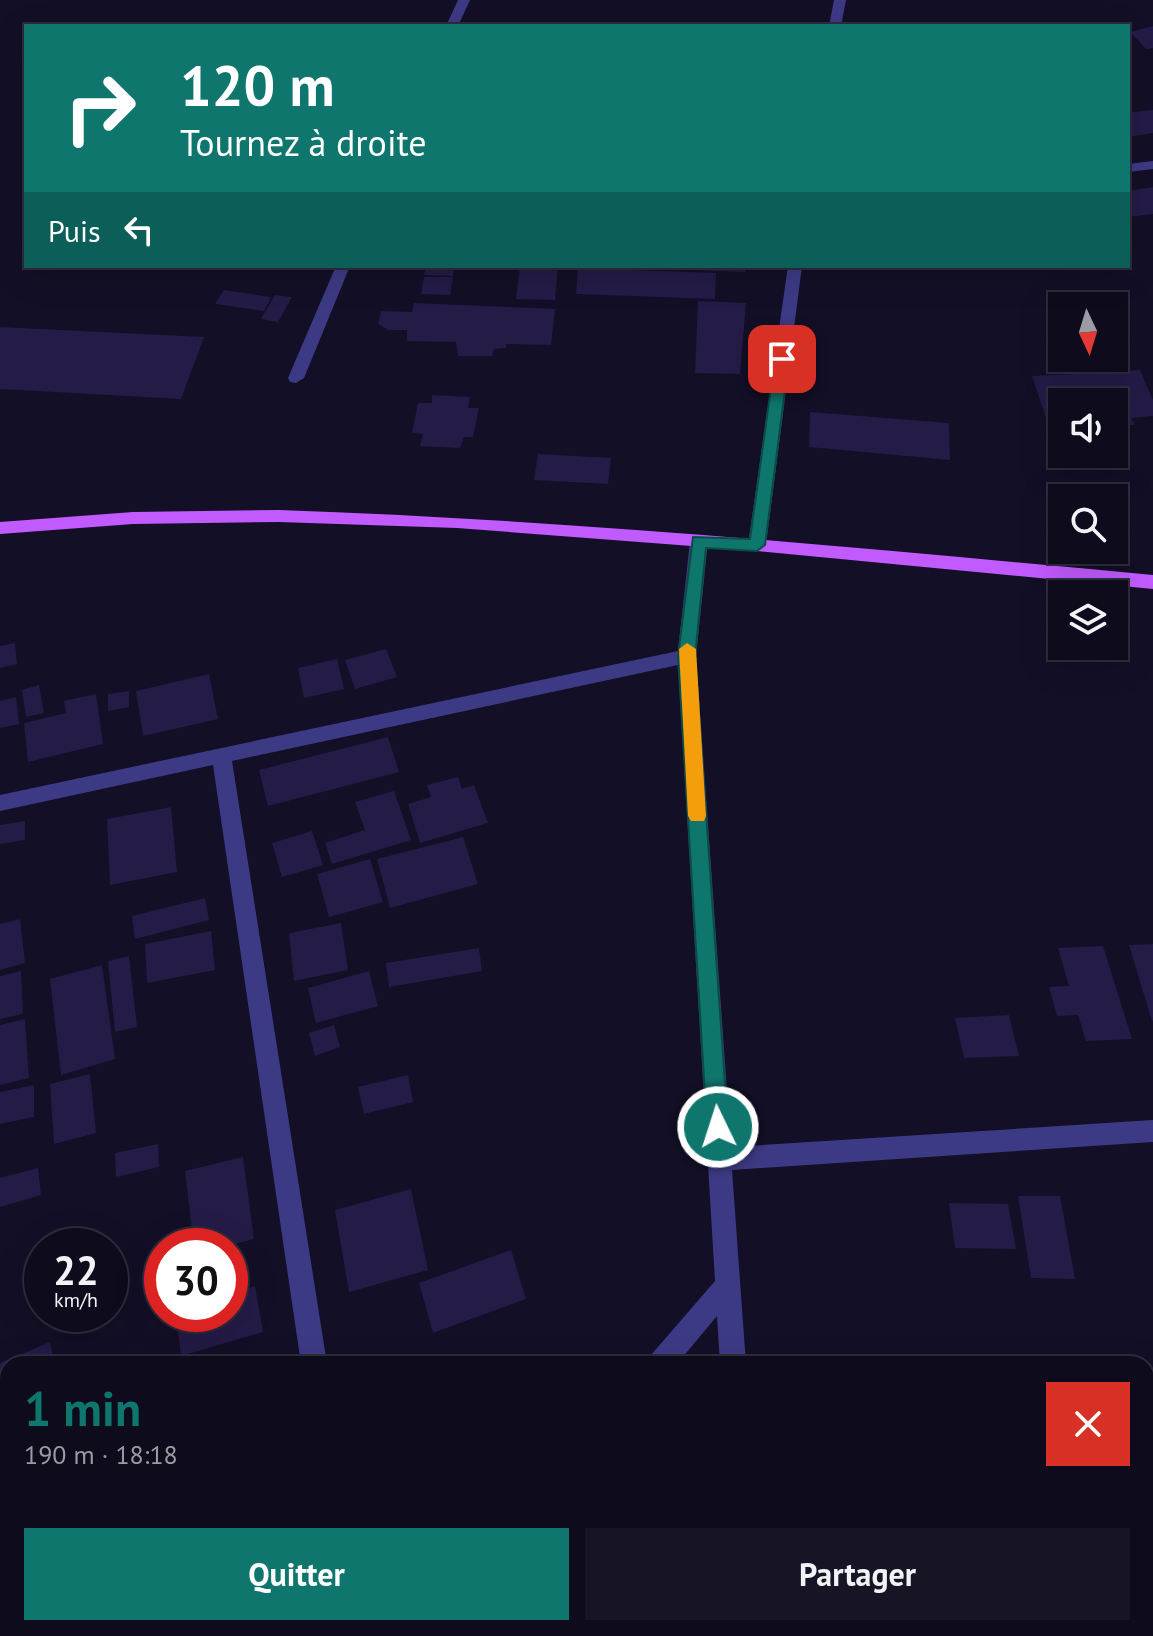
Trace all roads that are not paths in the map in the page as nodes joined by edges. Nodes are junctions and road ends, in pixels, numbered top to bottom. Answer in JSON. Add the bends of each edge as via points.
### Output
{"nodes":[{"id":1,"x":464,"y":0,"type":"edge"},
{"id":2,"x":840,"y":0,"type":"edge"},
{"id":3,"x":453,"y":24,"type":"edge"},
{"id":4,"x":835,"y":24,"type":"edge"},
{"id":5,"x":1153,"y":165,"type":"edge"},
{"id":6,"x":1130,"y":168,"type":"edge"},
{"id":7,"x":342,"y":268,"type":"edge"},
{"id":8,"x":795,"y":268,"type":"edge"},
{"id":9,"x":296,"y":378,"type":"dead end"},
{"id":10,"x":0,"y":528,"type":"edge"},
{"id":11,"x":699,"y":541,"type":"junction"},
{"id":12,"x":757,"y":545,"type":"junction"},
{"id":13,"x":1153,"y":582,"type":"edge"},
{"id":14,"x":687,"y":656,"type":"junction"},
{"id":15,"x":221,"y":756,"type":"junction"},
{"id":16,"x":0,"y":803,"type":"edge"},
{"id":17,"x":1153,"y":1131,"type":"edge"},
{"id":18,"x":720,"y":1159,"type":"junction"},
{"id":19,"x":728,"y":1285,"type":"junction"},
{"id":20,"x":312,"y":1356,"type":"edge"},
{"id":21,"x":667,"y":1356,"type":"edge"},
{"id":22,"x":732,"y":1356,"type":"edge"}],
"edges":[{"from":1,"to":3,"type":"street"},
{"from":2,"to":4,"type":"street"},
{"from":5,"to":6,"type":"street"},
{"from":7,"to":9,"type":"street"},
{"from":8,"to":12,"type":"street"},
{"from":10,"to":11,"type":"main road","via":[[133,518],[279,516],[457,522]]},
{"from":11,"to":12,"type":"main road"},
{"from":11,"to":14,"type":"street"},
{"from":12,"to":13,"type":"main road"},
{"from":14,"to":15,"type":"street"},
{"from":14,"to":18,"type":"street"},
{"from":15,"to":16,"type":"street"},
{"from":15,"to":20,"type":"street"},
{"from":17,"to":18,"type":"street"},
{"from":18,"to":19,"type":"street"},
{"from":19,"to":21,"type":"street"},
{"from":19,"to":22,"type":"street"}]}
